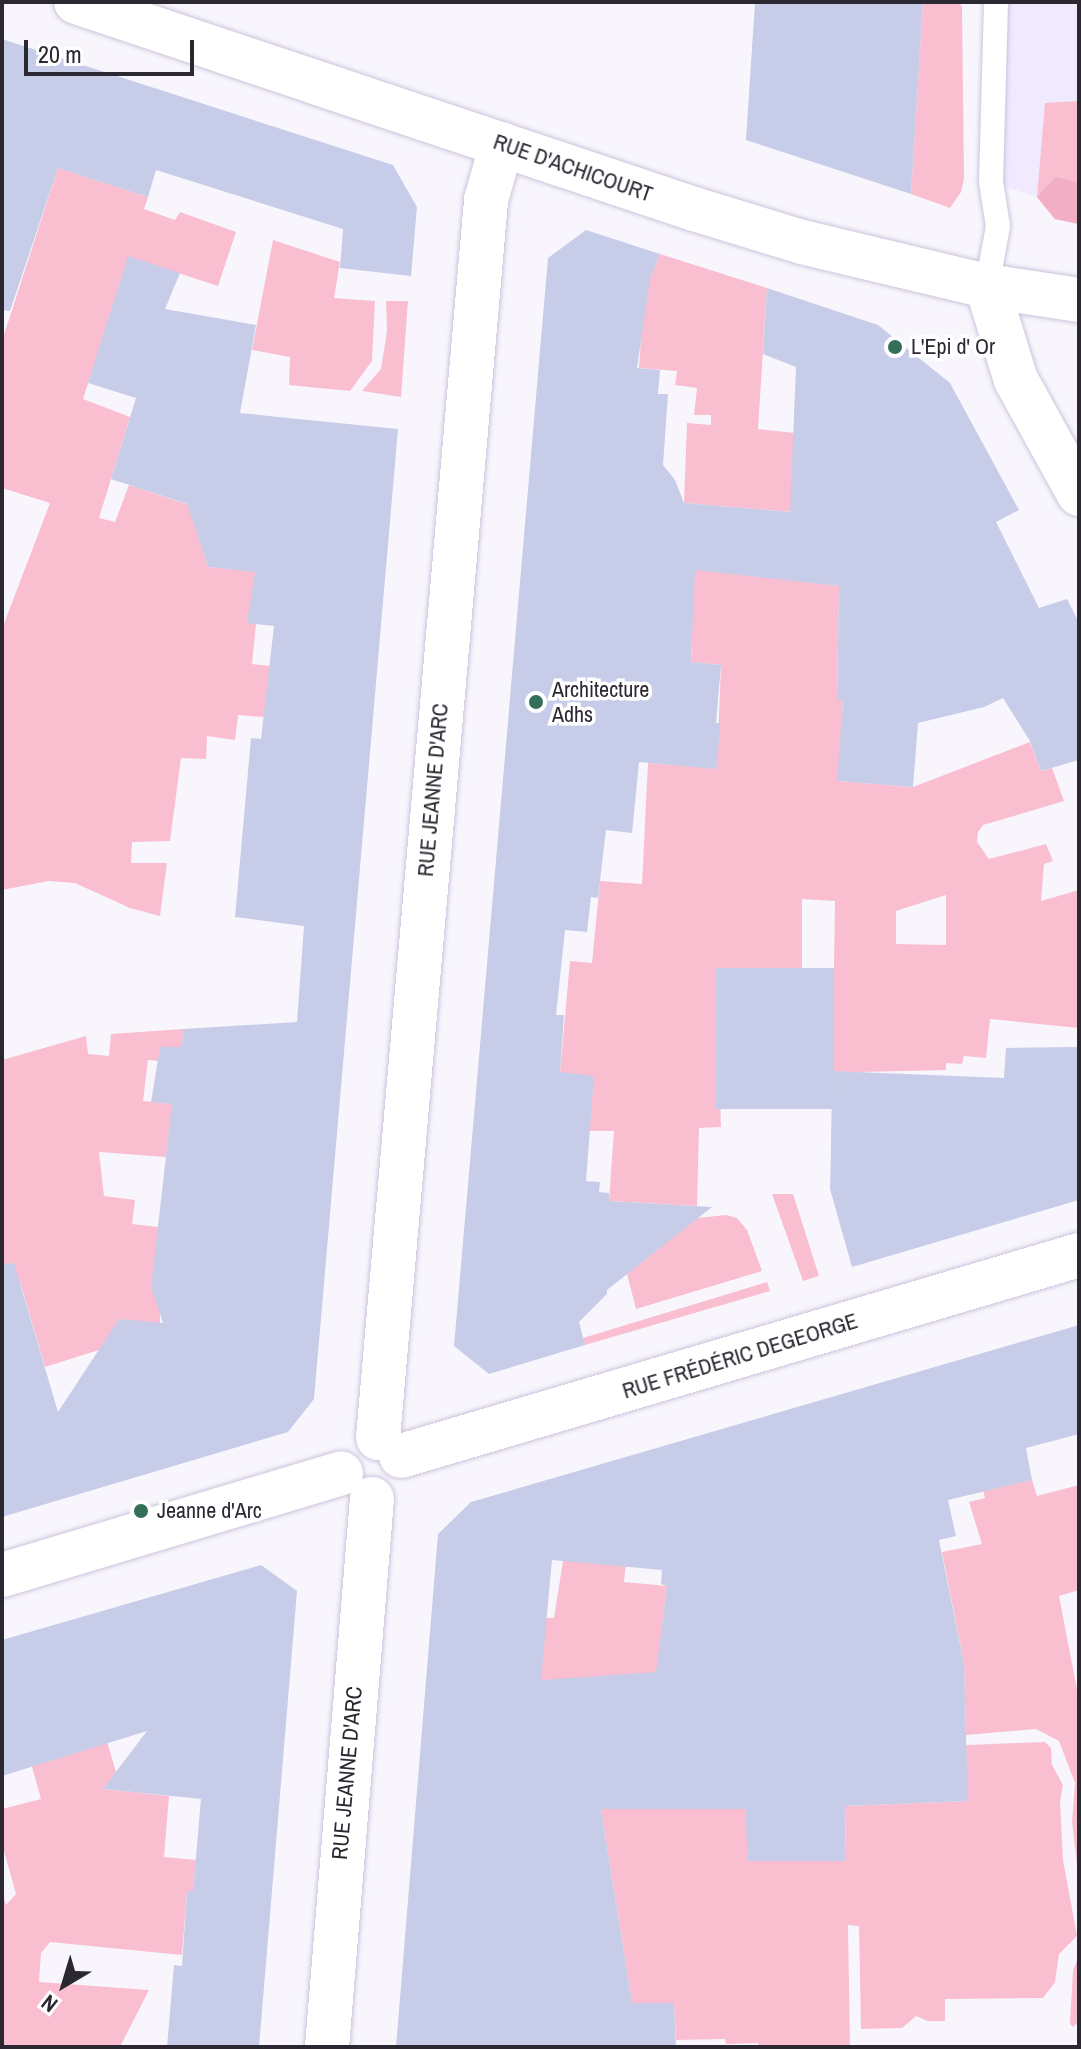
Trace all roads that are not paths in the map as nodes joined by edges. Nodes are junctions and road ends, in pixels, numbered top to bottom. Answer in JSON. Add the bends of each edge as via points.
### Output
{"nodes":[{"id":1,"x":76,"y":2,"type":"edge"},
{"id":2,"x":996,"y":2,"type":"edge"},
{"id":3,"x":502,"y":144,"type":"junction"},
{"id":4,"x":987,"y":286,"type":"junction"},
{"id":5,"x":1079,"y":300,"type":"edge"},
{"id":6,"x":1079,"y":494,"type":"edge"},
{"id":7,"x":1079,"y":1255,"type":"edge"},
{"id":8,"x":389,"y":1447,"type":"junction"},
{"id":9,"x":357,"y":1486,"type":"junction"},
{"id":10,"x":2,"y":1575,"type":"edge"},
{"id":11,"x":327,"y":2047,"type":"edge"}],
"edges":[{"from":1,"to":3,"type":"street","name":"RUE D'ACHICOURT"},
{"from":2,"to":4,"type":"lane","via":[[991,182],[998,226]]},
{"from":3,"to":4,"type":"street","name":"RUE D'ACHICOURT","via":[[802,242]]},
{"from":3,"to":8,"type":"street","name":"RUE JEANNE D'ARC","via":[[486,200]]},
{"from":4,"to":5,"type":"street","name":"RUE D'ACHICOURT"},
{"from":4,"to":6,"type":"street","via":[[1016,380]]},
{"from":7,"to":8,"type":"street","name":"RUE FRÉDÉRIC DEGEORGE"},
{"from":8,"to":9,"type":"street","name":"RUE JEANNE D'ARC","via":[[403,1471],[398,1485],[387,1495]]},
{"from":9,"to":10,"type":"street"},
{"from":9,"to":11,"type":"street","name":"RUE JEANNE D'ARC"}]}
